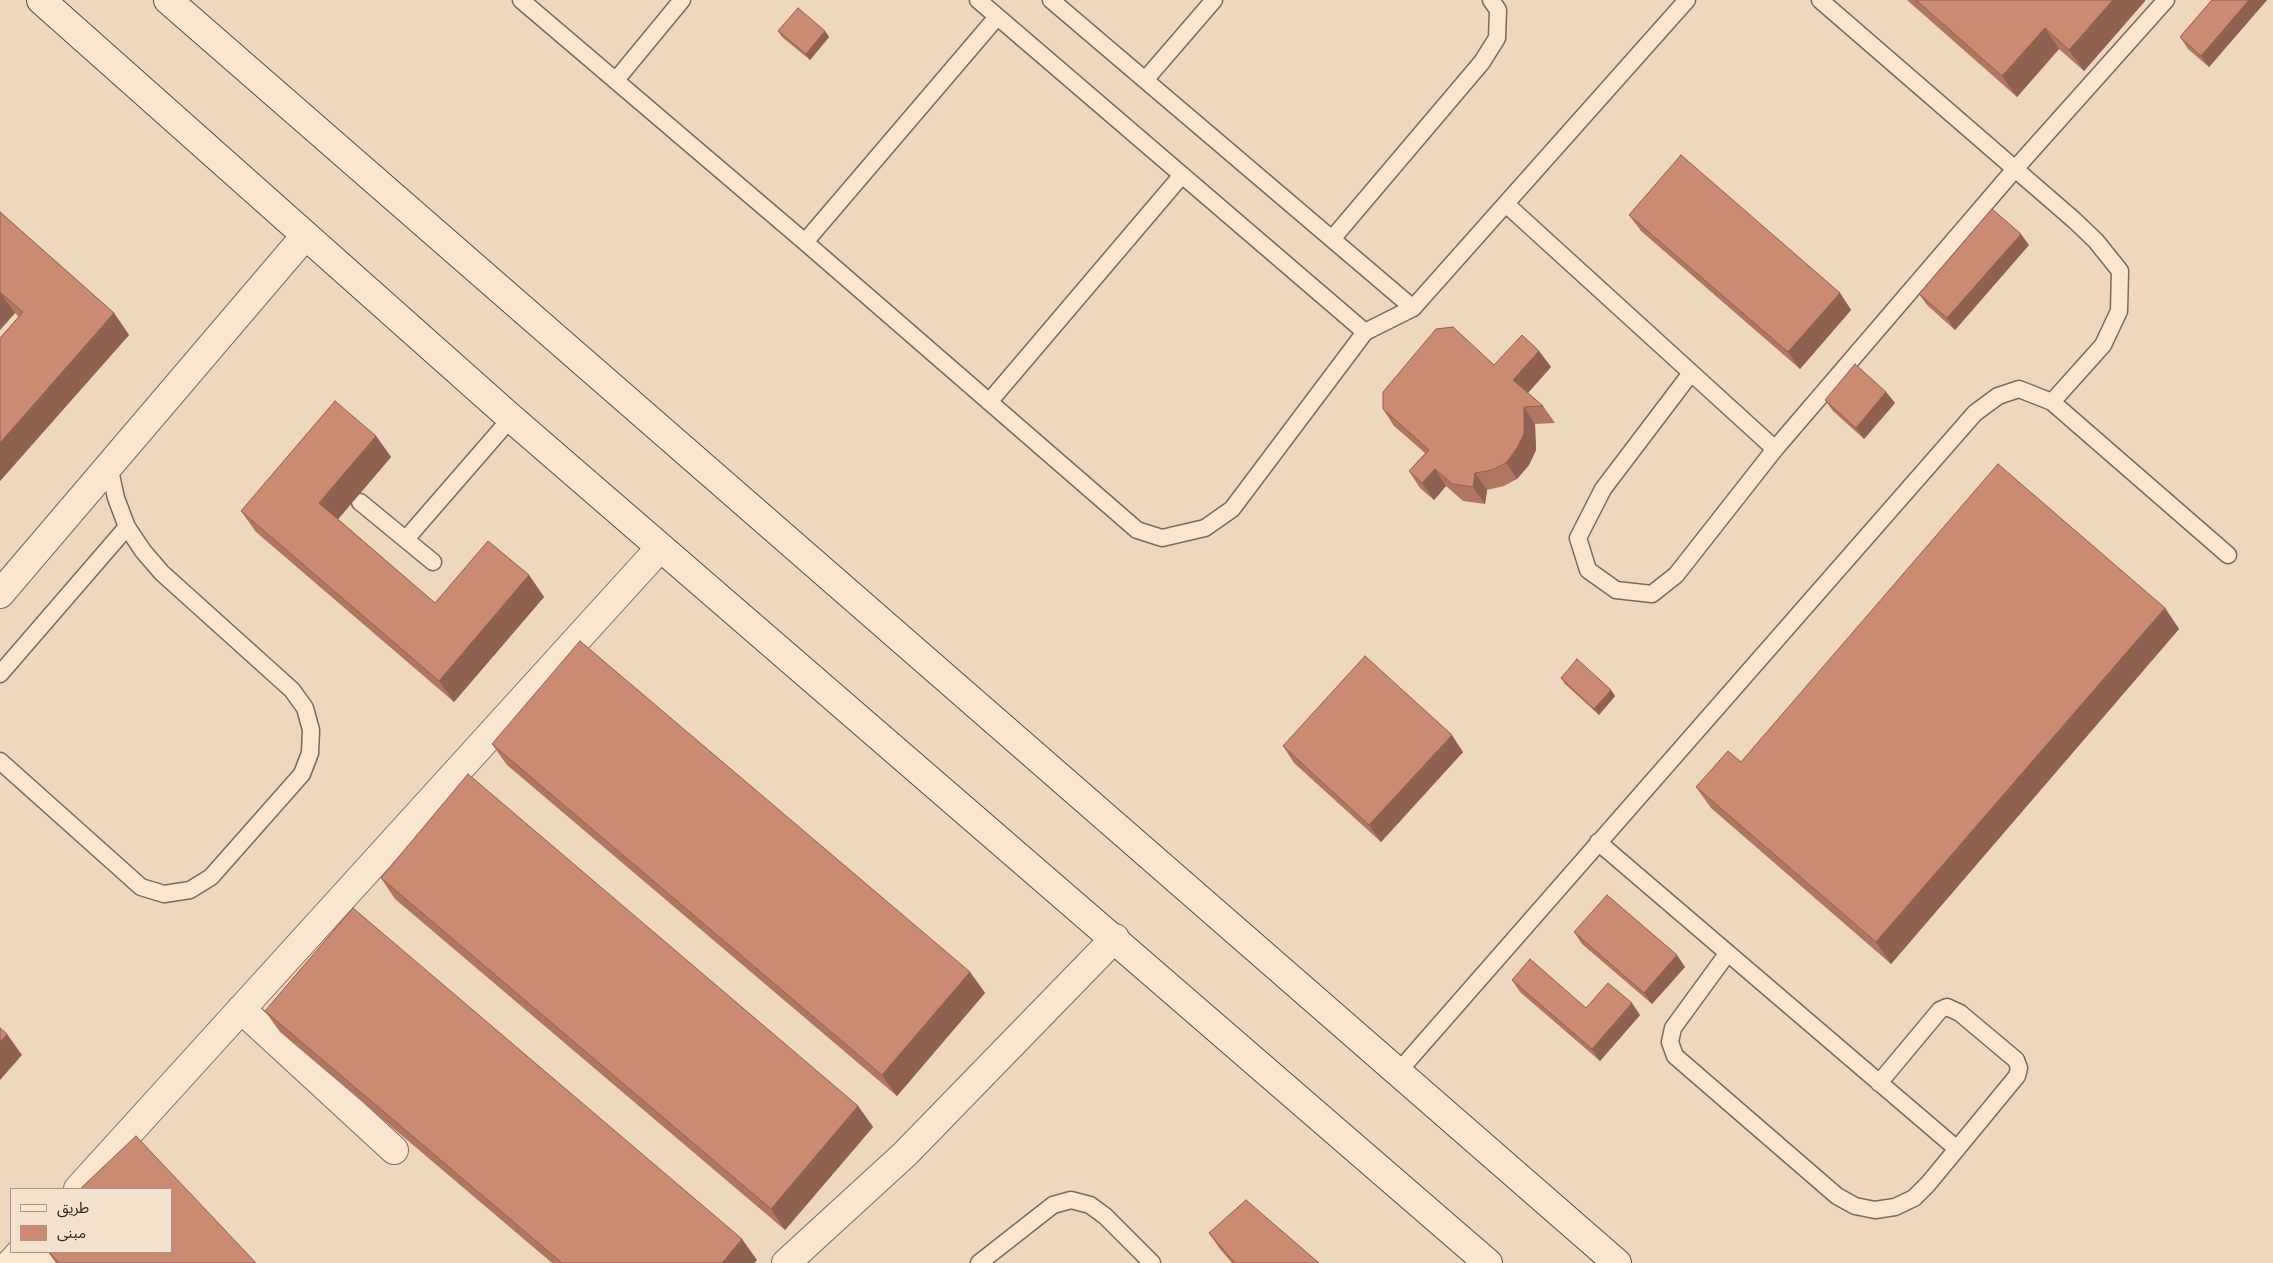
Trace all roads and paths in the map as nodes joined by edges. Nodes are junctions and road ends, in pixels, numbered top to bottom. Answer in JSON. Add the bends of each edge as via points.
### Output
{"nodes":[{"id":1,"x":41,"y":0,"type":"edge"},
{"id":2,"x":168,"y":0,"type":"edge"},
{"id":3,"x":522,"y":0,"type":"edge"},
{"id":4,"x":682,"y":0,"type":"edge"},
{"id":5,"x":978,"y":0,"type":"edge"},
{"id":6,"x":1051,"y":0,"type":"edge"},
{"id":7,"x":1214,"y":0,"type":"edge"},
{"id":8,"x":1491,"y":0,"type":"edge"},
{"id":9,"x":1687,"y":0,"type":"edge"},
{"id":10,"x":1820,"y":0,"type":"edge"},
{"id":11,"x":2166,"y":0,"type":"edge"},
{"id":12,"x":997,"y":17,"type":"junction"},
{"id":13,"x":616,"y":80,"type":"junction"},
{"id":14,"x":1145,"y":80,"type":"junction"},
{"id":15,"x":2015,"y":169,"type":"junction"},
{"id":16,"x":1182,"y":175,"type":"junction"},
{"id":17,"x":1507,"y":205,"type":"junction"},
{"id":18,"x":305,"y":236,"type":"junction"},
{"id":19,"x":1332,"y":239,"type":"junction"},
{"id":20,"x":805,"y":242,"type":"junction"},
{"id":21,"x":1413,"y":308,"type":"junction"},
{"id":22,"x":1365,"y":332,"type":"junction"},
{"id":23,"x":1691,"y":373,"type":"junction"},
{"id":24,"x":990,"y":402,"type":"junction"},
{"id":25,"x":2052,"y":402,"type":"junction"},
{"id":26,"x":511,"y":418,"type":"junction"},
{"id":27,"x":1774,"y":449,"type":"junction"},
{"id":28,"x":109,"y":466,"type":"junction"},
{"id":29,"x":360,"y":502,"type":"dead end"},
{"id":30,"x":128,"y":527,"type":"junction"},
{"id":31,"x":406,"y":539,"type":"junction"},
{"id":32,"x":660,"y":548,"type":"junction"},
{"id":33,"x":2228,"y":555,"type":"dead end"},
{"id":34,"x":434,"y":562,"type":"dead end"},
{"id":35,"x":0,"y":594,"type":"edge"},
{"id":36,"x":0,"y":674,"type":"edge"},
{"id":37,"x":0,"y":761,"type":"edge"},
{"id":38,"x":1598,"y":842,"type":"junction"},
{"id":39,"x":1115,"y":938,"type":"junction"},
{"id":40,"x":1727,"y":954,"type":"junction"},
{"id":41,"x":241,"y":1009,"type":"junction"},
{"id":42,"x":1398,"y":1072,"type":"junction"},
{"id":43,"x":1879,"y":1083,"type":"junction"},
{"id":44,"x":394,"y":1150,"type":"edge"},
{"id":45,"x":1957,"y":1150,"type":"junction"},
{"id":46,"x":79,"y":1188,"type":"edge"},
{"id":47,"x":20,"y":1253,"type":"edge"},
{"id":48,"x":39,"y":1253,"type":"edge"},
{"id":49,"x":11,"y":1263,"type":"edge"},
{"id":50,"x":49,"y":1263,"type":"edge"},
{"id":51,"x":786,"y":1263,"type":"edge"},
{"id":52,"x":979,"y":1263,"type":"edge"},
{"id":53,"x":1152,"y":1263,"type":"edge"},
{"id":54,"x":1488,"y":1263,"type":"edge"},
{"id":55,"x":1617,"y":1263,"type":"edge"}],
"edges":[{"from":1,"to":18,"type":"main road"},
{"from":2,"to":42,"type":"main road"},
{"from":3,"to":13,"type":"lane"},
{"from":4,"to":13,"type":"lane"},
{"from":5,"to":12,"type":"lane"},
{"from":6,"to":14,"type":"lane"},
{"from":7,"to":14,"type":"lane"},
{"from":8,"to":19,"type":"lane","via":[[1498,10],[1496,38],[1482,62]]},
{"from":9,"to":17,"type":"lane"},
{"from":10,"to":15,"type":"lane"},
{"from":11,"to":15,"type":"lane"},
{"from":12,"to":16,"type":"lane"},
{"from":12,"to":20,"type":"lane"},
{"from":13,"to":20,"type":"lane"},
{"from":14,"to":19,"type":"lane"},
{"from":15,"to":25,"type":"lane","via":[[2096,241],[2120,271],[2119,311],[2103,345]]},
{"from":15,"to":27,"type":"lane"},
{"from":16,"to":22,"type":"lane"},
{"from":16,"to":24,"type":"lane"},
{"from":17,"to":21,"type":"lane"},
{"from":17,"to":23,"type":"lane"},
{"from":18,"to":26,"type":"main road"},
{"from":18,"to":28,"type":"main road"},
{"from":19,"to":21,"type":"lane"},
{"from":20,"to":24,"type":"lane"},
{"from":21,"to":22,"type":"lane"},
{"from":22,"to":24,"type":"lane","via":[[1232,509],[1206,528],[1162,538],[1136,530]]},
{"from":23,"to":27,"type":"lane"},
{"from":23,"to":27,"type":"lane","via":[[1603,489],[1578,538],[1588,570],[1616,590],[1652,594],[1676,575]]},
{"from":25,"to":33,"type":"lane"},
{"from":25,"to":38,"type":"lane","via":[[2019,388],[1998,396],[1975,413]]},
{"from":26,"to":31,"type":"lane"},
{"from":26,"to":32,"type":"main road"},
{"from":28,"to":30,"type":"lane","via":[[116,498]]},
{"from":28,"to":35,"type":"main road"},
{"from":29,"to":31,"type":"lane"},
{"from":30,"to":36,"type":"lane"},
{"from":30,"to":37,"type":"lane","via":[[162,573],[292,690],[305,708],[311,730],[310,753],[302,774],[211,877],[190,890],[164,894],[141,887]]},
{"from":31,"to":34,"type":"lane"},
{"from":32,"to":39,"type":"main road"},
{"from":32,"to":41,"type":"main road"},
{"from":38,"to":40,"type":"lane"},
{"from":38,"to":42,"type":"lane"},
{"from":39,"to":51,"type":"main road","via":[[905,1154]]},
{"from":39,"to":54,"type":"main road"},
{"from":40,"to":43,"type":"lane"},
{"from":40,"to":45,"type":"lane","via":[[1673,1028],[1670,1042],[1675,1056],[1837,1196],[1855,1206],[1875,1210],[1895,1207],[1914,1198]]},
{"from":41,"to":44,"type":"main road"},
{"from":41,"to":46,"type":"main road"},
{"from":42,"to":55,"type":"main road"},
{"from":43,"to":45,"type":"lane"},
{"from":43,"to":45,"type":"lane","via":[[1940,1010],[1947,1008],[1960,1012],[2016,1060],[2017,1076]]},
{"from":47,"to":49,"type":"main road"},
{"from":48,"to":50,"type":"main road"},
{"from":52,"to":53,"type":"lane","via":[[1052,1205],[1071,1200],[1090,1205],[1105,1216]]}]}
